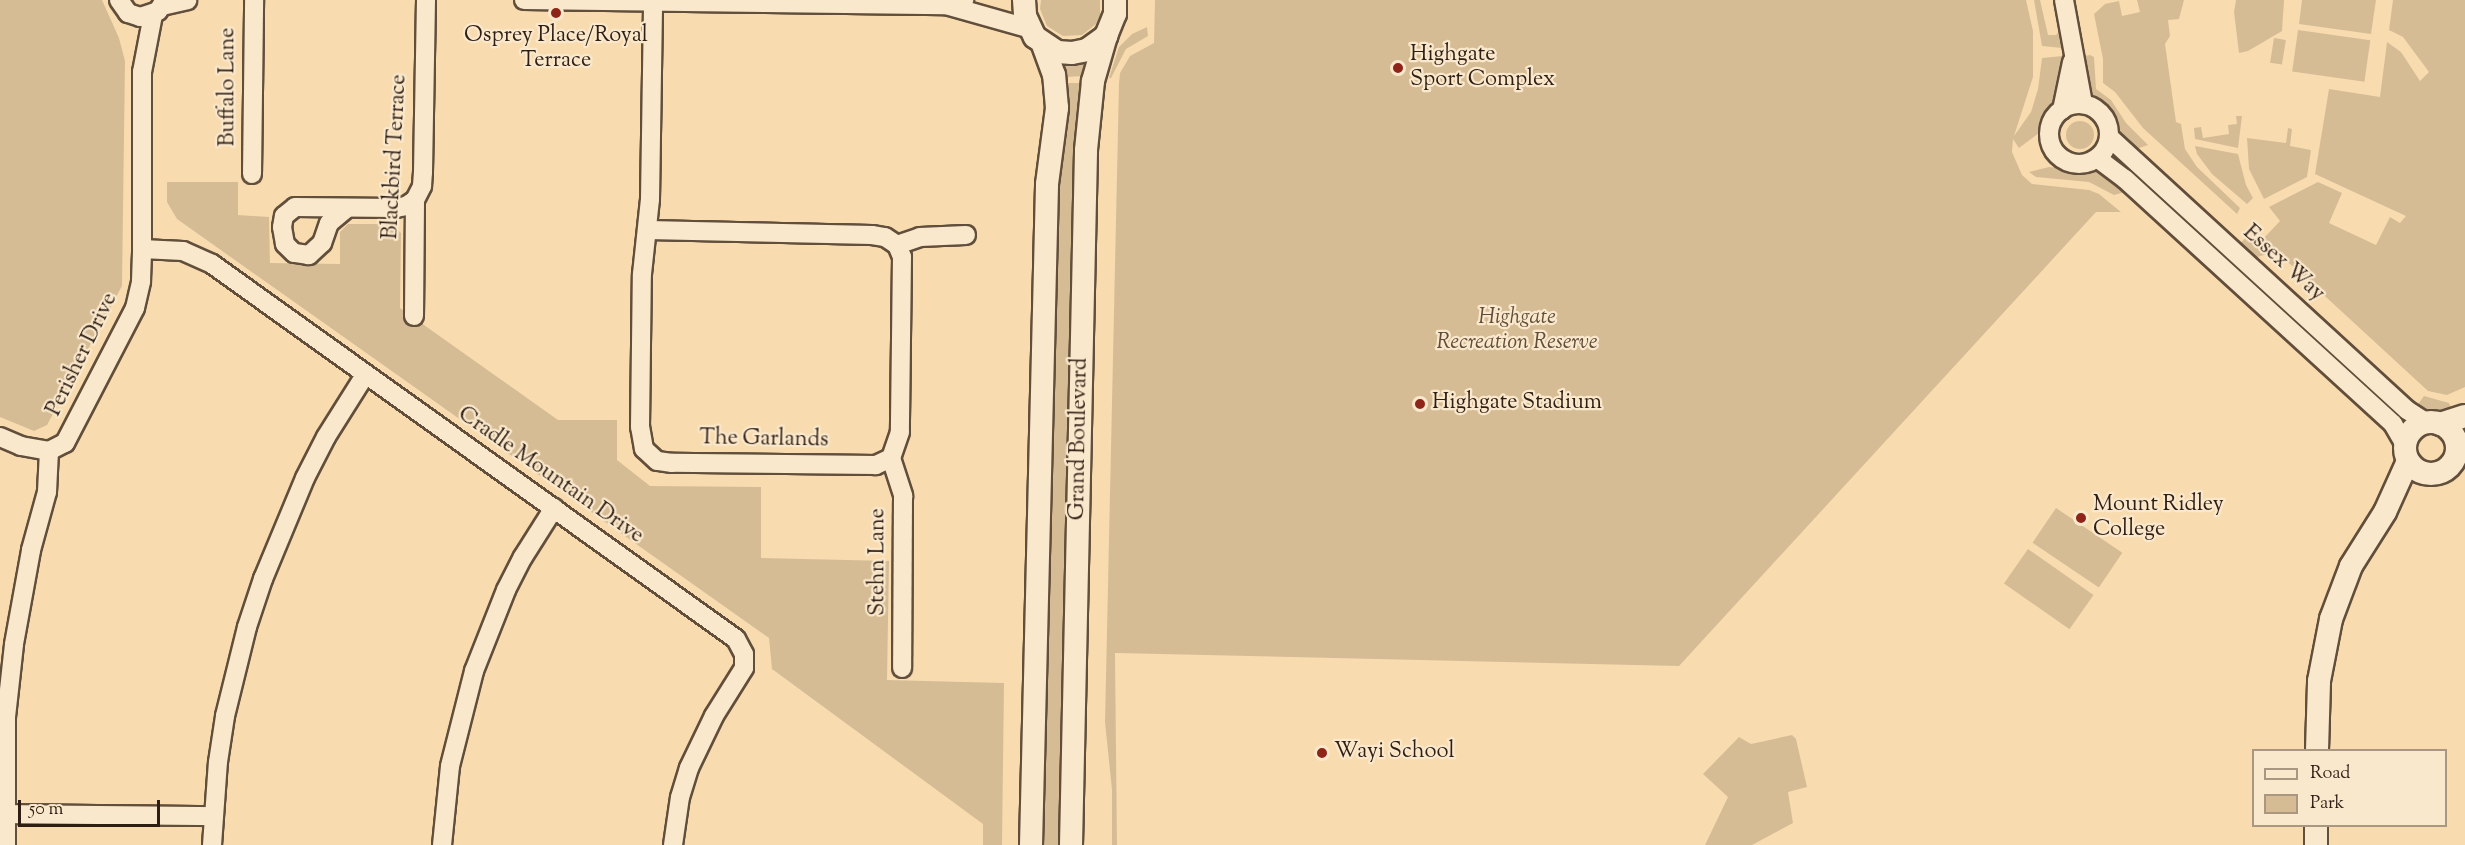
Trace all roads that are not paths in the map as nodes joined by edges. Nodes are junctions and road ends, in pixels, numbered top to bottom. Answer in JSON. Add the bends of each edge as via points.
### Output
{"nodes":[{"id":1,"x":187,"y":0,"type":"edge"},
{"id":2,"x":254,"y":0,"type":"edge"},
{"id":3,"x":426,"y":0,"type":"edge"},
{"id":4,"x":524,"y":0,"type":"edge"},
{"id":5,"x":964,"y":0,"type":"edge"},
{"id":6,"x":1024,"y":0,"type":"edge"},
{"id":7,"x":1115,"y":0,"type":"edge"},
{"id":8,"x":2064,"y":0,"type":"edge"},
{"id":9,"x":653,"y":2,"type":"junction"},
{"id":10,"x":918,"y":2,"type":"edge"},
{"id":11,"x":946,"y":2,"type":"edge"},
{"id":12,"x":124,"y":6,"type":"edge"},
{"id":13,"x":160,"y":7,"type":"edge"},
{"id":14,"x":1036,"y":36,"type":"junction"},
{"id":15,"x":1106,"y":36,"type":"junction"},
{"id":16,"x":2074,"y":51,"type":"junction"},
{"id":17,"x":142,"y":72,"type":"junction"},
{"id":18,"x":2083,"y":104,"type":"junction"},
{"id":19,"x":2061,"y":110,"type":"junction"},
{"id":20,"x":2109,"y":137,"type":"junction"},
{"id":21,"x":2097,"y":158,"type":"junction"},
{"id":22,"x":252,"y":174,"type":"dead end"},
{"id":23,"x":415,"y":200,"type":"junction"},
{"id":24,"x":347,"y":208,"type":"dead end"},
{"id":25,"x":648,"y":230,"type":"junction"},
{"id":26,"x":966,"y":235,"type":"dead end"},
{"id":27,"x":897,"y":245,"type":"junction"},
{"id":28,"x":142,"y":249,"type":"junction"},
{"id":29,"x":414,"y":316,"type":"dead end"},
{"id":30,"x":365,"y":375,"type":"junction"},
{"id":31,"x":2465,"y":416,"type":"edge"},
{"id":32,"x":2434,"y":423,"type":"junction"},
{"id":33,"x":0,"y":437,"type":"edge"},
{"id":34,"x":2461,"y":438,"type":"edge"},
{"id":35,"x":49,"y":452,"type":"junction"},
{"id":36,"x":2407,"y":453,"type":"junction"},
{"id":37,"x":891,"y":458,"type":"junction"},
{"id":38,"x":2428,"y":474,"type":"junction"},
{"id":39,"x":554,"y":508,"type":"junction"},
{"id":40,"x":2385,"y":512,"type":"junction"},
{"id":41,"x":902,"y":668,"type":"dead end"},
{"id":42,"x":2317,"y":749,"type":"edge"},
{"id":43,"x":6,"y":814,"type":"junction"},
{"id":44,"x":214,"y":816,"type":"junction"},
{"id":45,"x":2316,"y":827,"type":"edge"},
{"id":46,"x":6,"y":845,"type":"edge"},
{"id":47,"x":212,"y":845,"type":"edge"},
{"id":48,"x":442,"y":845,"type":"edge"},
{"id":49,"x":673,"y":845,"type":"edge"},
{"id":50,"x":1031,"y":845,"type":"edge"},
{"id":51,"x":1071,"y":845,"type":"edge"},
{"id":52,"x":2316,"y":845,"type":"edge"}],
"edges":[{"from":1,"to":13,"type":"street"},
{"from":2,"to":22,"type":"street","name":"Buffalo Lane"},
{"from":3,"to":23,"type":"street","name":"Blackbird Terrace","via":[[423,172]]},
{"from":4,"to":9,"type":"street"},
{"from":5,"to":11,"type":"street"},
{"from":6,"to":14,"type":"street","name":"Grand Boulevard","via":[[1024,16]]},
{"from":7,"to":15,"type":"street","name":"Grand Boulevard","via":[[1115,14]]},
{"from":8,"to":16,"type":"street"},
{"from":9,"to":10,"type":"street"},
{"from":9,"to":25,"type":"street","name":"The Garlands"},
{"from":10,"to":11,"type":"street"},
{"from":11,"to":14,"type":"street"},
{"from":12,"to":13,"type":"street","via":[[140,17]]},
{"from":12,"to":17,"type":"street","name":"Perisher Drive"},
{"from":13,"to":17,"type":"street","name":"Perisher Drive"},
{"from":14,"to":15,"type":"street","via":[[1057,52],[1072,54],[1087,50]]},
{"from":14,"to":50,"type":"street","name":"Grand Boulevard","via":[[1054,75],[1057,108],[1047,184]]},
{"from":15,"to":51,"type":"street","name":"Grand Boulevard","via":[[1093,81],[1086,150]]},
{"from":16,"to":18,"type":"street"},
{"from":16,"to":19,"type":"street"},
{"from":17,"to":28,"type":"street","name":"Perisher Drive"},
{"from":18,"to":19,"type":"street"},
{"from":18,"to":20,"type":"street","name":"Essex Way","via":[[2105,119]]},
{"from":19,"to":21,"type":"street","via":[[2050,130],[2057,155],[2081,164]]},
{"from":20,"to":21,"type":"street","via":[[2108,145]]},
{"from":20,"to":32,"type":"street","name":"Essex Way","via":[[2407,410]]},
{"from":21,"to":36,"type":"street","name":"Essex Way","via":[[2125,179],[2393,424]]},
{"from":23,"to":24,"type":"street","via":[[396,208]]},
{"from":23,"to":29,"type":"street","name":"Blackbird Terrace"},
{"from":25,"to":27,"type":"street","via":[[872,235]]},
{"from":25,"to":37,"type":"street","name":"The Garlands","via":[[642,274],[640,428],[641,441],[650,456],[672,463],[869,465]]},
{"from":26,"to":27,"type":"street","via":[[920,237]]},
{"from":27,"to":37,"type":"street","via":[[902,257],[900,432]]},
{"from":28,"to":30,"type":"street","name":"Cradle Mountain Drive","via":[[183,252],[212,264]]},
{"from":28,"to":35,"type":"street","name":"Perisher Drive","via":[[139,293],[128,324],[71,434],[65,443]]},
{"from":30,"to":39,"type":"street","name":"Cradle Mountain Drive"},
{"from":30,"to":44,"type":"street","via":[[305,478],[263,579],[225,716]]},
{"from":31,"to":32,"type":"street"},
{"from":32,"to":34,"type":"street"},
{"from":32,"to":36,"type":"street","via":[[2412,430]]},
{"from":33,"to":35,"type":"street"},
{"from":34,"to":38,"type":"street","via":[[2450,466]]},
{"from":35,"to":43,"type":"street","via":[[47,492],[31,550],[14,644],[6,717]]},
{"from":36,"to":38,"type":"street","via":[[2420,472]]},
{"from":36,"to":40,"type":"street"},
{"from":37,"to":41,"type":"street","name":"Stehn Lane","via":[[903,496]]},
{"from":38,"to":40,"type":"street"},
{"from":39,"to":48,"type":"street","via":[[522,557],[474,671],[450,766]]},
{"from":39,"to":49,"type":"street","name":"Cradle Mountain Drive","via":[[723,629],[736,639],[744,654],[744,668],[689,768]]},
{"from":40,"to":42,"type":"street","via":[[2351,566],[2331,619],[2319,681]]},
{"from":43,"to":44,"type":"street"},
{"from":43,"to":46,"type":"street"},
{"from":44,"to":47,"type":"street"},
{"from":45,"to":52,"type":"street"}]}
